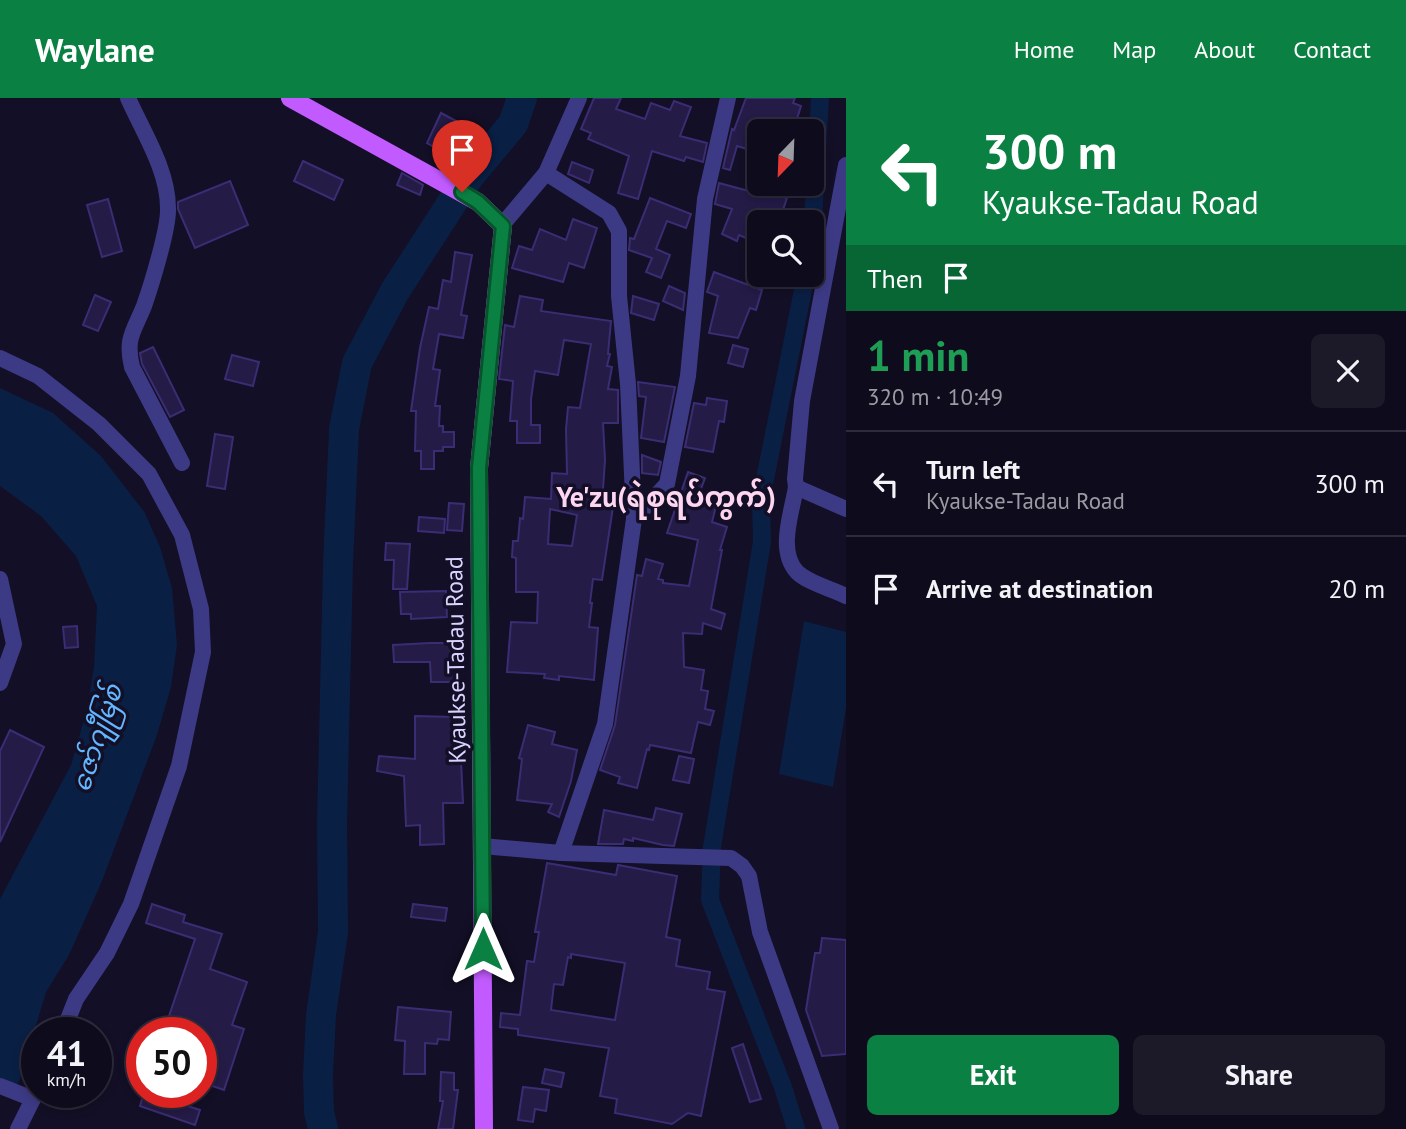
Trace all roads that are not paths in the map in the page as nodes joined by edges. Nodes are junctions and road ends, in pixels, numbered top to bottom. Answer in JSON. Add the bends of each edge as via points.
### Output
{"nodes":[{"id":1,"x":128,"y":98,"type":"edge"},
{"id":2,"x":290,"y":98,"type":"edge"},
{"id":3,"x":579,"y":98,"type":"edge"},
{"id":4,"x":728,"y":98,"type":"edge"},
{"id":5,"x":846,"y":165,"type":"edge"},
{"id":6,"x":546,"y":173,"type":"junction"},
{"id":7,"x":502,"y":225,"type":"junction"},
{"id":8,"x":0,"y":358,"type":"edge"},
{"id":9,"x":182,"y":463,"type":"dead end"},
{"id":10,"x":796,"y":488,"type":"junction"},
{"id":11,"x":846,"y":509,"type":"edge"},
{"id":12,"x":634,"y":519,"type":"junction"},
{"id":13,"x":0,"y":579,"type":"edge"},
{"id":14,"x":846,"y":596,"type":"edge"},
{"id":15,"x":0,"y":683,"type":"edge"},
{"id":16,"x":482,"y":846,"type":"junction"},
{"id":17,"x":561,"y":853,"type":"junction"},
{"id":18,"x":69,"y":1017,"type":"edge"},
{"id":19,"x":28,"y":1108,"type":"edge"},
{"id":20,"x":18,"y":1129,"type":"edge"},
{"id":21,"x":484,"y":1129,"type":"edge"},
{"id":22,"x":831,"y":1129,"type":"edge"}],
"edges":[{"from":1,"to":9,"type":"street","via":[[168,192],[169,212],[128,353]]},
{"from":2,"to":7,"type":"main road","via":[[478,202]]},
{"from":3,"to":6,"type":"street"},
{"from":4,"to":12,"type":"street","via":[[705,198],[688,376],[667,484]]},
{"from":5,"to":10,"type":"street","via":[[802,401]]},
{"from":6,"to":7,"type":"street"},
{"from":6,"to":12,"type":"street","via":[[609,213],[619,231]]},
{"from":7,"to":16,"type":"main road","name":"Kyaukse-Tadau Road","via":[[479,468]]},
{"from":8,"to":18,"type":"street","via":[[38,376],[99,424],[149,474],[182,535],[201,609],[203,652],[179,766],[131,904]]},
{"from":10,"to":11,"type":"street"},
{"from":10,"to":14,"type":"street","via":[[787,541],[792,564],[803,576]]},
{"from":12,"to":17,"type":"street","via":[[606,724]]},
{"from":13,"to":15,"type":"street","via":[[14,644]]},
{"from":16,"to":17,"type":"street"},
{"from":16,"to":21,"type":"main road","name":"Kyaukse-Tadau Road"},
{"from":17,"to":22,"type":"street","via":[[731,859],[742,866],[749,876],[760,932]]},
{"from":19,"to":20,"type":"street"}]}
